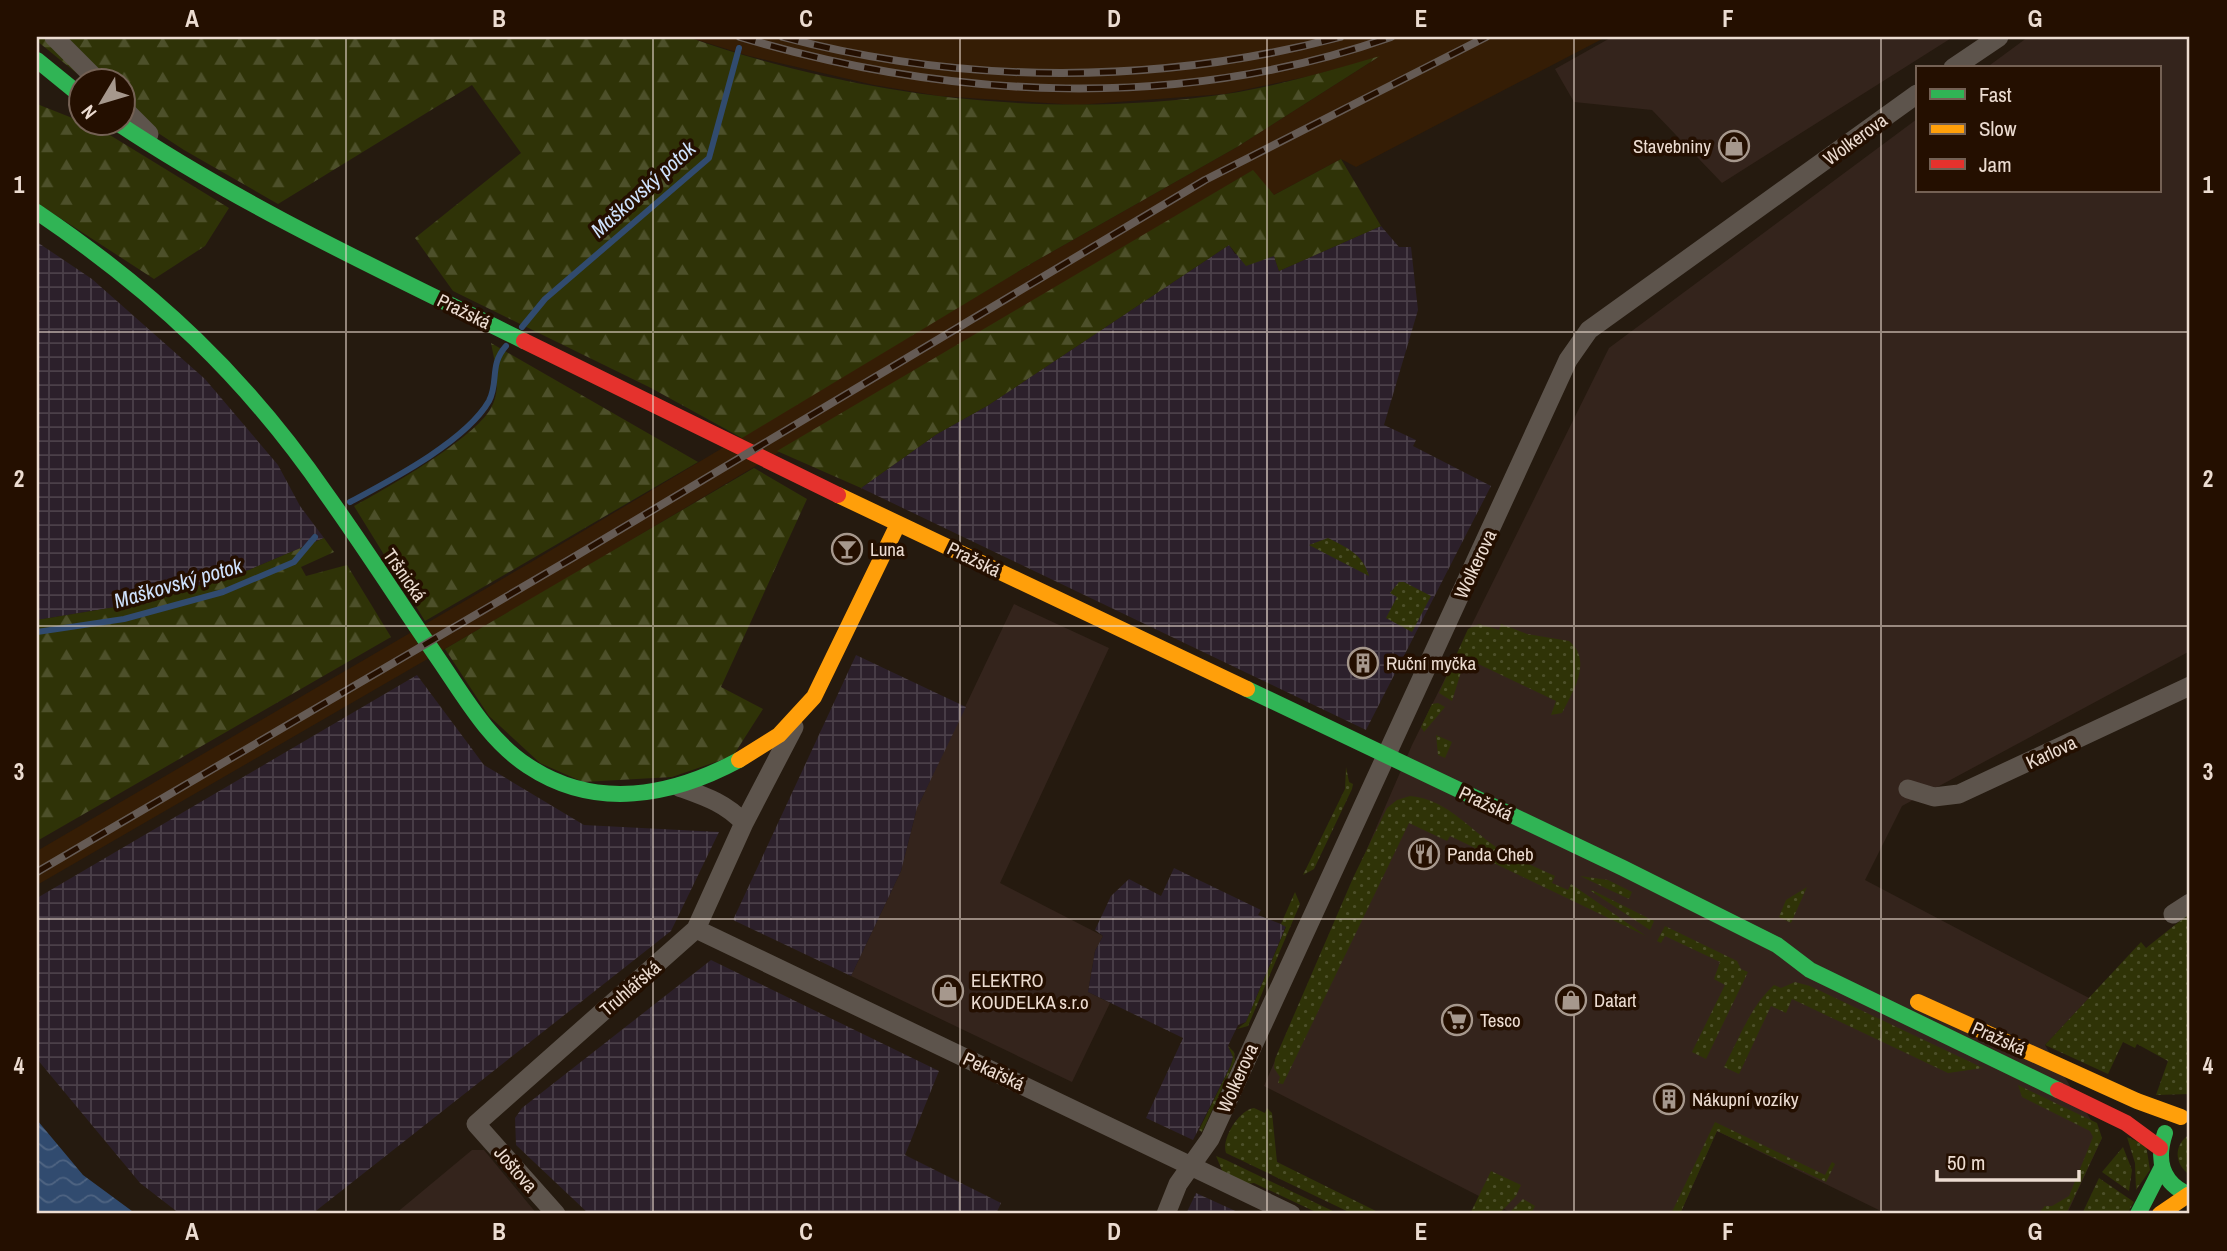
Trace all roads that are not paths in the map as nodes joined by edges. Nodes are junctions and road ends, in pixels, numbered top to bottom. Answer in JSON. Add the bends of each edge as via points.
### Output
{"nodes":[{"id":1,"x":54,"y":37,"type":"edge"},
{"id":2,"x":1999,"y":37,"type":"edge"},
{"id":3,"x":37,"y":60,"type":"edge"},
{"id":4,"x":83,"y":66,"type":"edge"},
{"id":5,"x":1956,"y":66,"type":"edge"},
{"id":6,"x":66,"y":84,"type":"edge"},
{"id":7,"x":1916,"y":95,"type":"edge"},
{"id":8,"x":136,"y":121,"type":"edge"},
{"id":9,"x":136,"y":135,"type":"edge"},
{"id":10,"x":176,"y":162,"type":"junction"},
{"id":11,"x":37,"y":212,"type":"edge"},
{"id":12,"x":898,"y":524,"type":"junction"},
{"id":13,"x":2190,"y":686,"type":"edge"},
{"id":14,"x":796,"y":724,"type":"junction"},
{"id":15,"x":1384,"y":755,"type":"junction"},
{"id":16,"x":679,"y":787,"type":"junction"},
{"id":17,"x":1908,"y":789,"type":"dead end"},
{"id":18,"x":744,"y":824,"type":"junction"},
{"id":19,"x":2190,"y":904,"type":"edge"},
{"id":20,"x":2173,"y":914,"type":"dead end"},
{"id":21,"x":696,"y":929,"type":"junction"},
{"id":22,"x":1777,"y":945,"type":"junction"},
{"id":23,"x":1861,"y":976,"type":"dead end"},
{"id":24,"x":1907,"y":997,"type":"dead end"},
{"id":25,"x":2186,"y":1115,"type":"edge"},
{"id":26,"x":476,"y":1124,"type":"joint"},
{"id":27,"x":2160,"y":1148,"type":"junction"},
{"id":28,"x":1192,"y":1165,"type":"junction"},
{"id":29,"x":2161,"y":1169,"type":"junction"},
{"id":30,"x":2189,"y":1195,"type":"edge"},
{"id":31,"x":556,"y":1214,"type":"edge"},
{"id":32,"x":1166,"y":1214,"type":"edge"},
{"id":33,"x":1291,"y":1214,"type":"edge"},
{"id":34,"x":2138,"y":1214,"type":"edge"},
{"id":35,"x":2160,"y":1214,"type":"edge"}],
"edges":[{"from":1,"to":4,"type":"street"},
{"from":2,"to":5,"type":"street"},
{"from":3,"to":6,"type":"main road"},
{"from":7,"to":15,"type":"street","name":"Wolkerova","via":[[1589,330],[1568,360]]},
{"from":8,"to":10,"type":"street","name":"Pražská"},
{"from":9,"to":10,"type":"main road","name":"Pražská"},
{"from":10,"to":12,"type":"main road","name":"Pražská","via":[[271,216]]},
{"from":11,"to":16,"type":"main road","name":"Tršnická","via":[[124,271],[242,384],[301,456],[471,707],[514,756],[551,780],[596,794]]},
{"from":12,"to":14,"type":"main road","name":"Truhlářská","via":[[814,697]]},
{"from":12,"to":15,"type":"main road","name":"Pražská"},
{"from":13,"to":17,"type":"street","name":"Karlova","via":[[1959,794],[1934,797]]},
{"from":14,"to":16,"type":"main road","name":"Tršnická","via":[[740,760]]},
{"from":14,"to":18,"type":"street","name":"Truhlářská"},
{"from":15,"to":22,"type":"main road","name":"Pražská"},
{"from":15,"to":28,"type":"street","name":"Wolkerova","via":[[1210,1139]]},
{"from":16,"to":18,"type":"street","via":[[732,810]]},
{"from":18,"to":21,"type":"street","name":"Truhlářská"},
{"from":19,"to":20,"type":"street"},
{"from":21,"to":26,"type":"street","name":"Truhlářská"},
{"from":21,"to":28,"type":"street","name":"Pekařská"},
{"from":22,"to":23,"type":"main road","name":"Pražská","via":[[1814,954]]},
{"from":22,"to":27,"type":"main road","name":"Pražská","via":[[1810,970],[2126,1123]]},
{"from":24,"to":25,"type":"main road","name":"Pražská","via":[[2137,1101]]},
{"from":25,"to":27,"type":"main road","via":[[2171,1125]]},
{"from":26,"to":31,"type":"street","name":"Joštova"},
{"from":27,"to":29,"type":"main road"},
{"from":28,"to":32,"type":"street","name":"Wolkerova"},
{"from":28,"to":33,"type":"street","name":"Pekařská"},
{"from":29,"to":30,"type":"main road","via":[[2175,1188]]},
{"from":29,"to":34,"type":"main road"},
{"from":30,"to":35,"type":"main road"}]}
